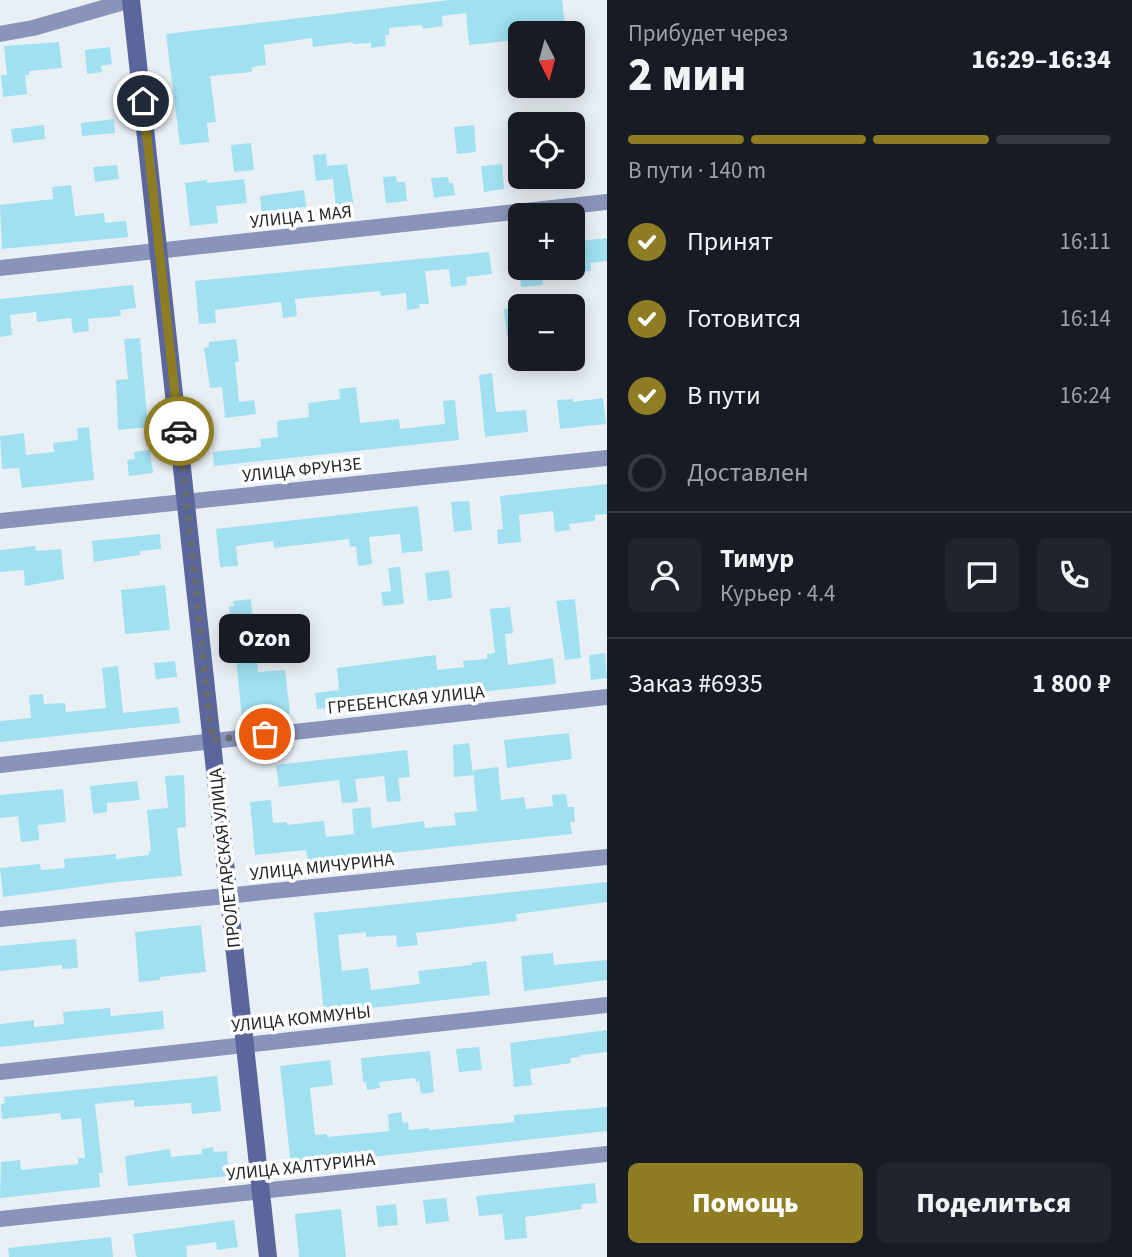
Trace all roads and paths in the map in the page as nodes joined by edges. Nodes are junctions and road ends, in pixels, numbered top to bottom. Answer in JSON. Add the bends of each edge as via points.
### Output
{"nodes":[{"id":1,"x":131,"y":0,"type":"edge"},
{"id":2,"x":0,"y":34,"type":"edge"},
{"id":3,"x":607,"y":202,"type":"edge"},
{"id":4,"x":160,"y":252,"type":"junction"},
{"id":5,"x":0,"y":268,"type":"edge"},
{"id":6,"x":607,"y":458,"type":"edge"},
{"id":7,"x":187,"y":501,"type":"junction"},
{"id":8,"x":0,"y":521,"type":"edge"},
{"id":9,"x":607,"y":697,"type":"edge"},
{"id":10,"x":212,"y":740,"type":"junction"},
{"id":11,"x":0,"y":765,"type":"edge"},
{"id":12,"x":607,"y":857,"type":"edge"},
{"id":13,"x":229,"y":896,"type":"junction"},
{"id":14,"x":0,"y":919,"type":"edge"},
{"id":15,"x":607,"y":1005,"type":"edge"},
{"id":16,"x":247,"y":1045,"type":"junction"},
{"id":17,"x":0,"y":1072,"type":"edge"},
{"id":18,"x":607,"y":1154,"type":"edge"},
{"id":19,"x":261,"y":1190,"type":"junction"},
{"id":20,"x":0,"y":1219,"type":"edge"},
{"id":21,"x":268,"y":1257,"type":"edge"}],
"edges":[{"from":1,"to":2,"type":"street"},
{"from":1,"to":4,"type":"main road","name":"ПРОЛЕТАРСКАЯ УЛИЦА"},
{"from":3,"to":4,"type":"street","name":"УЛИЦА 1 МАЯ"},
{"from":4,"to":5,"type":"street","name":"УЛИЦА 1 МАЯ"},
{"from":4,"to":7,"type":"main road","name":"ПРОЛЕТАРСКАЯ УЛИЦА"},
{"from":6,"to":7,"type":"street","name":"УЛИЦА ФРУНЗЕ"},
{"from":7,"to":8,"type":"street","name":"УЛИЦА ФРУНЗЕ"},
{"from":7,"to":10,"type":"main road","name":"ПРОЛЕТАРСКАЯ УЛИЦА"},
{"from":9,"to":10,"type":"street","name":"ГРЕБЕНСКАЯ УЛИЦА"},
{"from":10,"to":11,"type":"street","name":"ГРЕБЕНСКАЯ УЛИЦА"},
{"from":10,"to":13,"type":"main road","name":"ПРОЛЕТАРСКАЯ УЛИЦА"},
{"from":12,"to":13,"type":"street","name":"УЛИЦА МИЧУРИНА"},
{"from":13,"to":14,"type":"street","name":"УЛИЦА МИЧУРИНА"},
{"from":13,"to":16,"type":"main road","name":"ПРОЛЕТАРСКАЯ УЛИЦА"},
{"from":15,"to":16,"type":"street","name":"УЛИЦА КОММУНЫ"},
{"from":16,"to":17,"type":"street","name":"УЛИЦА КОММУНЫ"},
{"from":16,"to":19,"type":"main road","name":"ПРОЛЕТАРСКАЯ УЛИЦА"},
{"from":18,"to":19,"type":"street","name":"УЛИЦА ХАЛТУРИНА"},
{"from":19,"to":20,"type":"street","name":"УЛИЦА ХАЛТУРИНА"},
{"from":19,"to":21,"type":"main road","name":"ПРОЛЕТАРСКАЯ УЛИЦА"}]}
